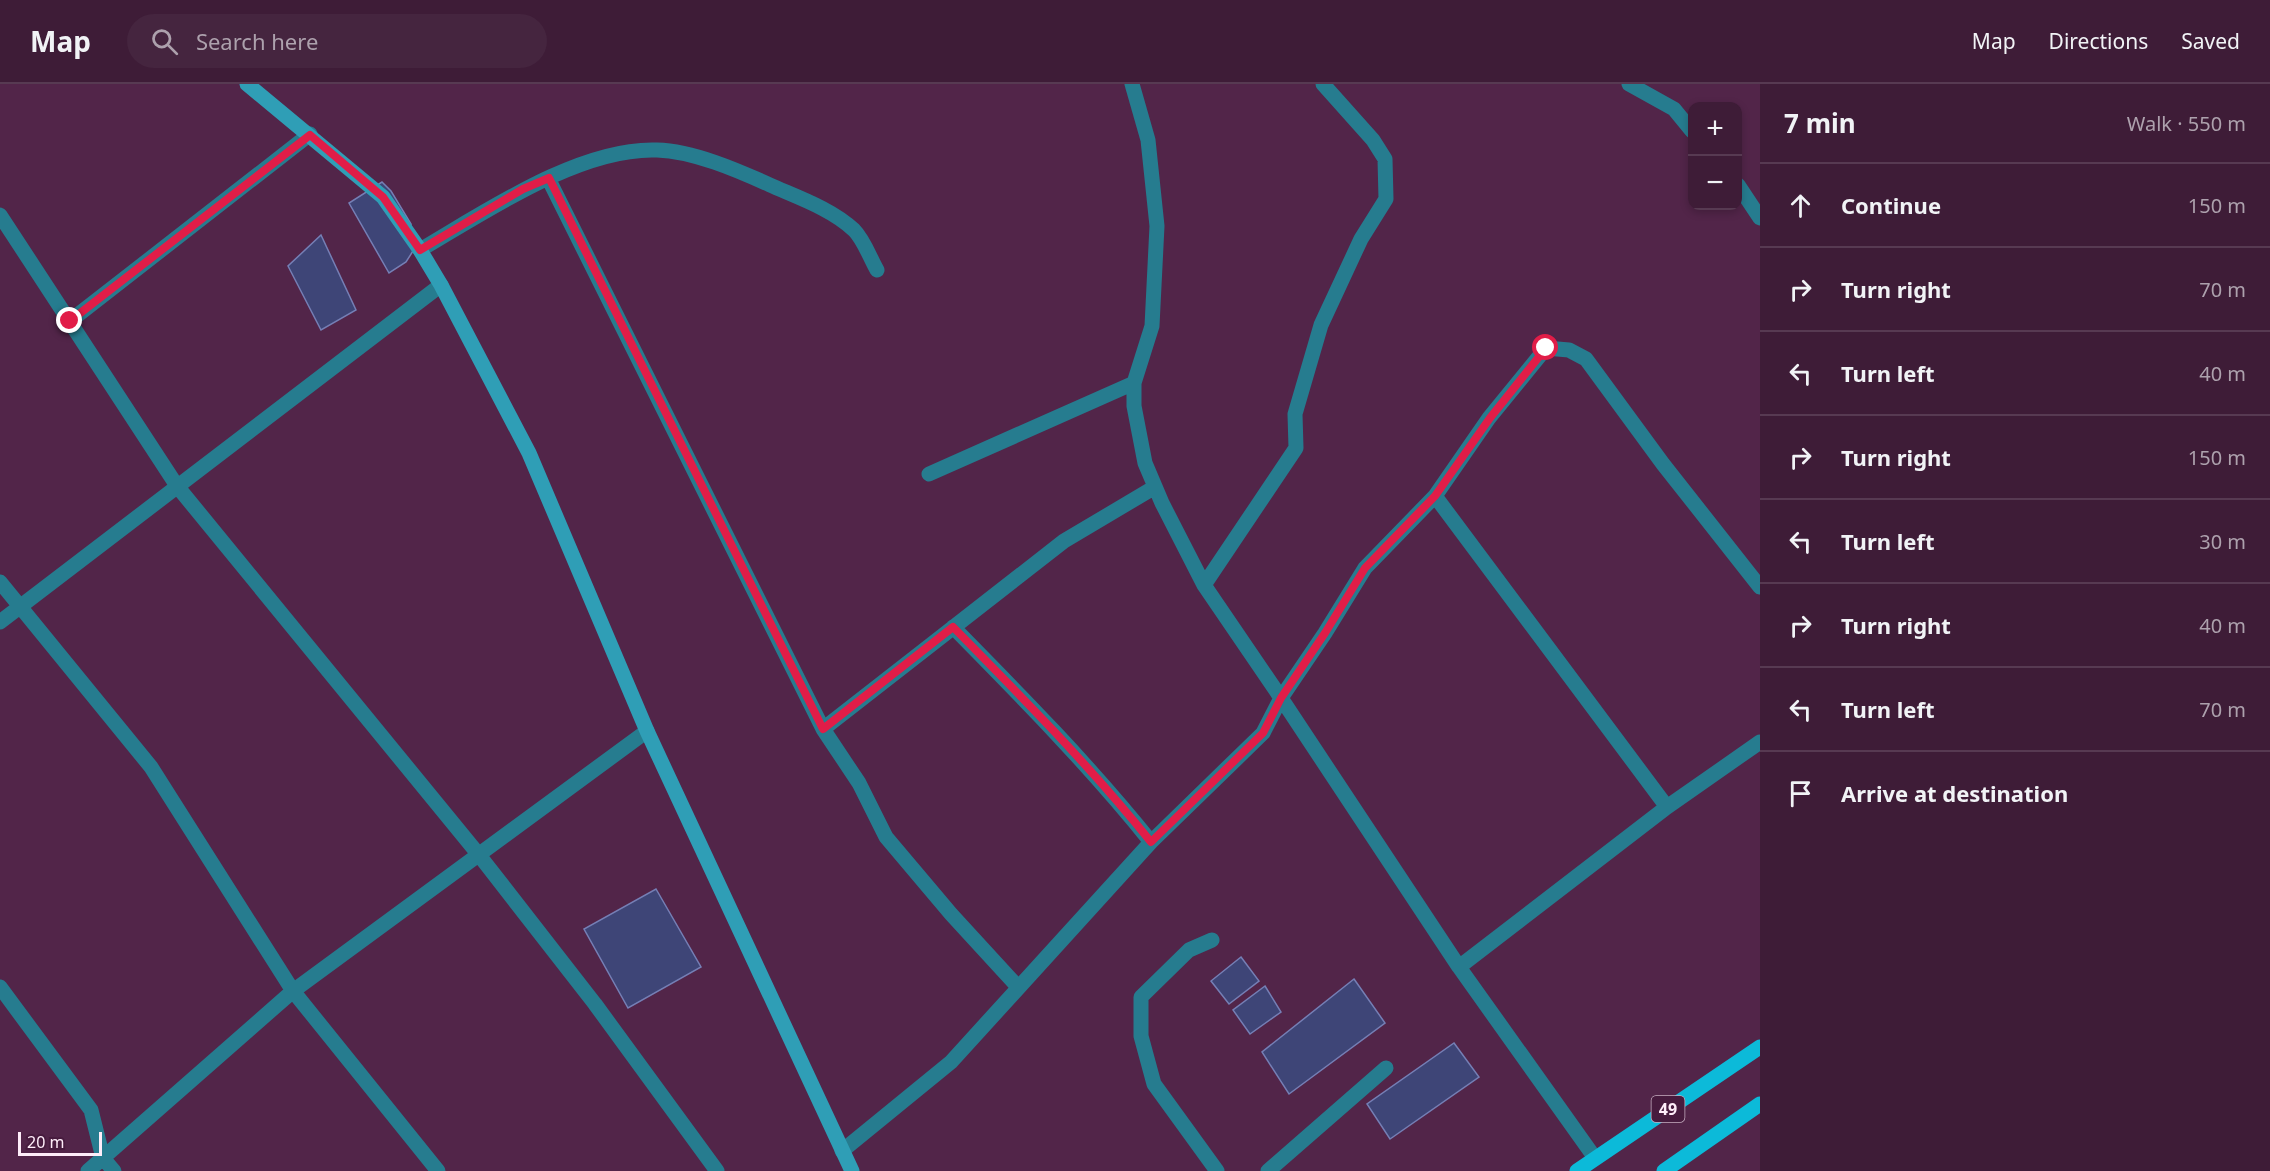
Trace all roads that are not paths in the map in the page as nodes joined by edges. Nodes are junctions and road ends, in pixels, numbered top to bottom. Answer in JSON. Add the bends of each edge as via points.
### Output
{"nodes":[{"id":1,"x":248,"y":84,"type":"edge"},
{"id":2,"x":1132,"y":84,"type":"edge"},
{"id":3,"x":1323,"y":84,"type":"edge"},
{"id":4,"x":1629,"y":84,"type":"edge"},
{"id":5,"x":1688,"y":125,"type":"edge"},
{"id":6,"x":310,"y":135,"type":"junction"},
{"id":7,"x":549,"y":178,"type":"junction"},
{"id":8,"x":1742,"y":193,"type":"edge"},
{"id":9,"x":0,"y":215,"type":"edge"},
{"id":10,"x":1760,"y":218,"type":"edge"},
{"id":11,"x":420,"y":250,"type":"junction"},
{"id":12,"x":877,"y":270,"type":"dead end"},
{"id":13,"x":441,"y":285,"type":"junction"},
{"id":14,"x":70,"y":321,"type":"junction"},
{"id":15,"x":1134,"y":383,"type":"junction"},
{"id":16,"x":929,"y":474,"type":"dead end"},
{"id":17,"x":177,"y":486,"type":"junction"},
{"id":18,"x":1155,"y":487,"type":"junction"},
{"id":19,"x":1435,"y":496,"type":"junction"},
{"id":20,"x":0,"y":582,"type":"edge"},
{"id":21,"x":1204,"y":585,"type":"junction"},
{"id":22,"x":1760,"y":587,"type":"edge"},
{"id":23,"x":20,"y":606,"type":"junction"},
{"id":24,"x":0,"y":622,"type":"edge"},
{"id":25,"x":953,"y":627,"type":"junction"},
{"id":26,"x":1281,"y":698,"type":"junction"},
{"id":27,"x":823,"y":729,"type":"junction"},
{"id":28,"x":646,"y":731,"type":"junction"},
{"id":29,"x":1760,"y":742,"type":"edge"},
{"id":30,"x":1667,"y":807,"type":"junction"},
{"id":31,"x":1151,"y":842,"type":"junction"},
{"id":32,"x":479,"y":855,"type":"junction"},
{"id":33,"x":1212,"y":940,"type":"dead end"},
{"id":34,"x":1459,"y":967,"type":"junction"},
{"id":35,"x":0,"y":987,"type":"edge"},
{"id":36,"x":1018,"y":987,"type":"junction"},
{"id":37,"x":293,"y":991,"type":"junction"},
{"id":38,"x":1760,"y":1047,"type":"edge"},
{"id":39,"x":1386,"y":1068,"type":"dead end"},
{"id":40,"x":1760,"y":1104,"type":"edge"},
{"id":41,"x":842,"y":1151,"type":"junction"},
{"id":42,"x":103,"y":1158,"type":"junction"},
{"id":43,"x":1595,"y":1158,"type":"junction"},
{"id":44,"x":88,"y":1171,"type":"edge"},
{"id":45,"x":114,"y":1171,"type":"edge"},
{"id":46,"x":438,"y":1171,"type":"edge"},
{"id":47,"x":717,"y":1171,"type":"edge"},
{"id":48,"x":852,"y":1171,"type":"edge"},
{"id":49,"x":1216,"y":1171,"type":"edge"},
{"id":50,"x":1268,"y":1171,"type":"edge"},
{"id":51,"x":1577,"y":1171,"type":"edge"},
{"id":52,"x":1664,"y":1171,"type":"edge"}],
"edges":[{"from":1,"to":6,"type":"main road"},
{"from":2,"to":15,"type":"street","via":[[1148,140],[1157,226],[1152,326]]},
{"from":3,"to":21,"type":"street","via":[[1385,159],[1386,199],[1361,239],[1321,325],[1295,414],[1296,448]]},
{"from":4,"to":5,"type":"street","via":[[1674,109]]},
{"from":6,"to":11,"type":"main road","via":[[383,197]]},
{"from":6,"to":14,"type":"street"},
{"from":7,"to":11,"type":"street","via":[[523,189]]},
{"from":7,"to":12,"type":"street","via":[[611,154],[657,150],[693,156],[821,208],[855,231]]},
{"from":7,"to":27,"type":"street"},
{"from":8,"to":10,"type":"street"},
{"from":9,"to":14,"type":"street"},
{"from":11,"to":13,"type":"main road"},
{"from":13,"to":17,"type":"street"},
{"from":13,"to":28,"type":"main road","via":[[529,453]]},
{"from":14,"to":17,"type":"street"},
{"from":15,"to":16,"type":"street"},
{"from":15,"to":18,"type":"street","via":[[1144,463]]},
{"from":17,"to":23,"type":"street"},
{"from":17,"to":32,"type":"street"},
{"from":18,"to":21,"type":"street"},
{"from":18,"to":25,"type":"street","via":[[1064,542]]},
{"from":19,"to":22,"type":"street","via":[[1546,348],[1569,350],[1586,359]]},
{"from":19,"to":26,"type":"street","via":[[1365,568]]},
{"from":19,"to":30,"type":"street"},
{"from":20,"to":23,"type":"street"},
{"from":21,"to":26,"type":"street"},
{"from":23,"to":24,"type":"street"},
{"from":23,"to":37,"type":"street","via":[[151,767]]},
{"from":25,"to":27,"type":"street"},
{"from":25,"to":31,"type":"street","via":[[1050,725]]},
{"from":26,"to":31,"type":"street","via":[[1263,733]]},
{"from":26,"to":34,"type":"street"},
{"from":27,"to":36,"type":"street","via":[[859,783],[886,837]]},
{"from":28,"to":32,"type":"street"},
{"from":28,"to":41,"type":"main road"},
{"from":29,"to":30,"type":"street"},
{"from":30,"to":34,"type":"street"},
{"from":31,"to":36,"type":"street"},
{"from":32,"to":37,"type":"street"},
{"from":32,"to":47,"type":"street","via":[[595,1004]]},
{"from":33,"to":49,"type":"street","via":[[1189,951],[1141,997],[1141,1036],[1154,1084]]},
{"from":34,"to":43,"type":"street"},
{"from":35,"to":42,"type":"street","via":[[91,1110]]},
{"from":36,"to":41,"type":"street","via":[[951,1062]]},
{"from":37,"to":42,"type":"street"},
{"from":37,"to":46,"type":"street"},
{"from":38,"to":43,"type":"main road","number":"49"},
{"from":39,"to":50,"type":"street"},
{"from":40,"to":52,"type":"main road"},
{"from":41,"to":48,"type":"main road"},
{"from":42,"to":44,"type":"street"},
{"from":42,"to":45,"type":"street"},
{"from":43,"to":51,"type":"main road","number":"49"}]}
